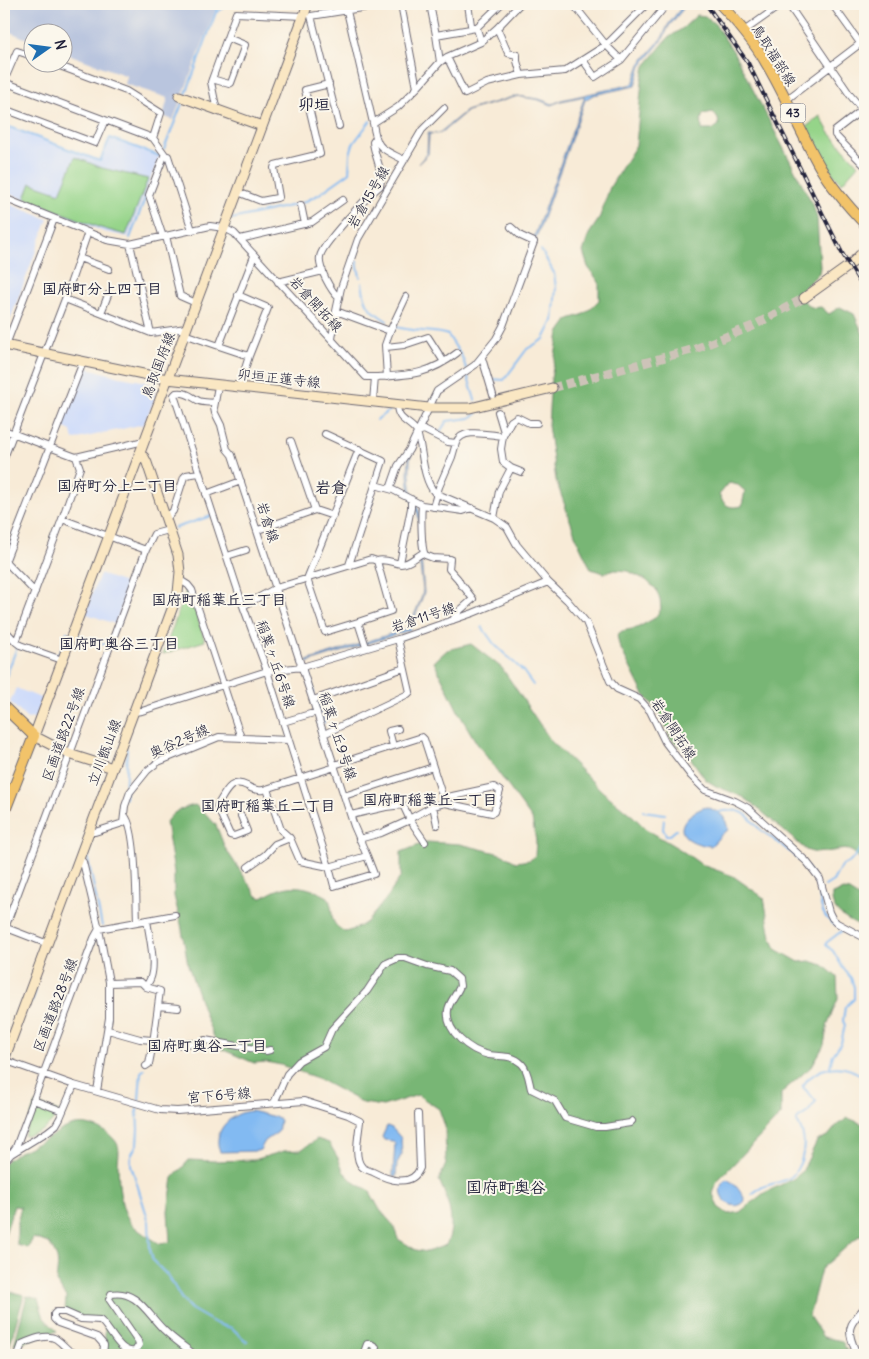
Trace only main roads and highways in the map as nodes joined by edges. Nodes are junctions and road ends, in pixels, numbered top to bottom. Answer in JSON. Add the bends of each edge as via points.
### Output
{"nodes":[{"id":1,"x":308,"y":4,"type":"edge"},
{"id":2,"x":720,"y":4,"type":"edge"},
{"id":3,"x":179,"y":96,"type":"dead end"},
{"id":4,"x":262,"y":126,"type":"junction"},
{"id":5,"x":865,"y":224,"type":"edge"},
{"id":6,"x":855,"y":260,"type":"edge"},
{"id":7,"x":804,"y":298,"type":"tunnel mouth"},
{"id":8,"x":4,"y":347,"type":"edge"},
{"id":9,"x":167,"y":379,"type":"junction"},
{"id":10,"x":552,"y":388,"type":"tunnel mouth"},
{"id":11,"x":139,"y":454,"type":"junction"},
{"id":12,"x":4,"y":707,"type":"edge"},
{"id":13,"x":34,"y":736,"type":"junction"},
{"id":14,"x":113,"y":768,"type":"junction"},
{"id":15,"x":4,"y":813,"type":"edge"},
{"id":16,"x":4,"y":1060,"type":"edge"}],
"edges":[{"from":1,"to":4,"type":"main road","name":"鳥取国府線"},
{"from":2,"to":5,"type":"main road","name":"鳥取福部線","number":"43","via":[[764,58],[825,175]]},
{"from":3,"to":4,"type":"main road"},
{"from":4,"to":9,"type":"main road","name":"鳥取国府線"},
{"from":6,"to":7,"type":"main road"},
{"from":8,"to":9,"type":"main road","name":"卯垣正蓮寺線"},
{"from":9,"to":10,"type":"main road","name":"卯垣正蓮寺線","via":[[429,408],[470,408]]},
{"from":9,"to":11,"type":"main road","name":"鳥取国府線"},
{"from":11,"to":13,"type":"main road","name":"鳥取国府線"},
{"from":11,"to":14,"type":"main road","name":"立川甑山線","via":[[147,463],[170,530],[178,555],[180,580],[174,605]]},
{"from":12,"to":13,"type":"main road"},
{"from":13,"to":14,"type":"main road","via":[[69,754]]},
{"from":13,"to":15,"type":"main road"},
{"from":14,"to":16,"type":"main road","name":"立川甑山線"}]}
